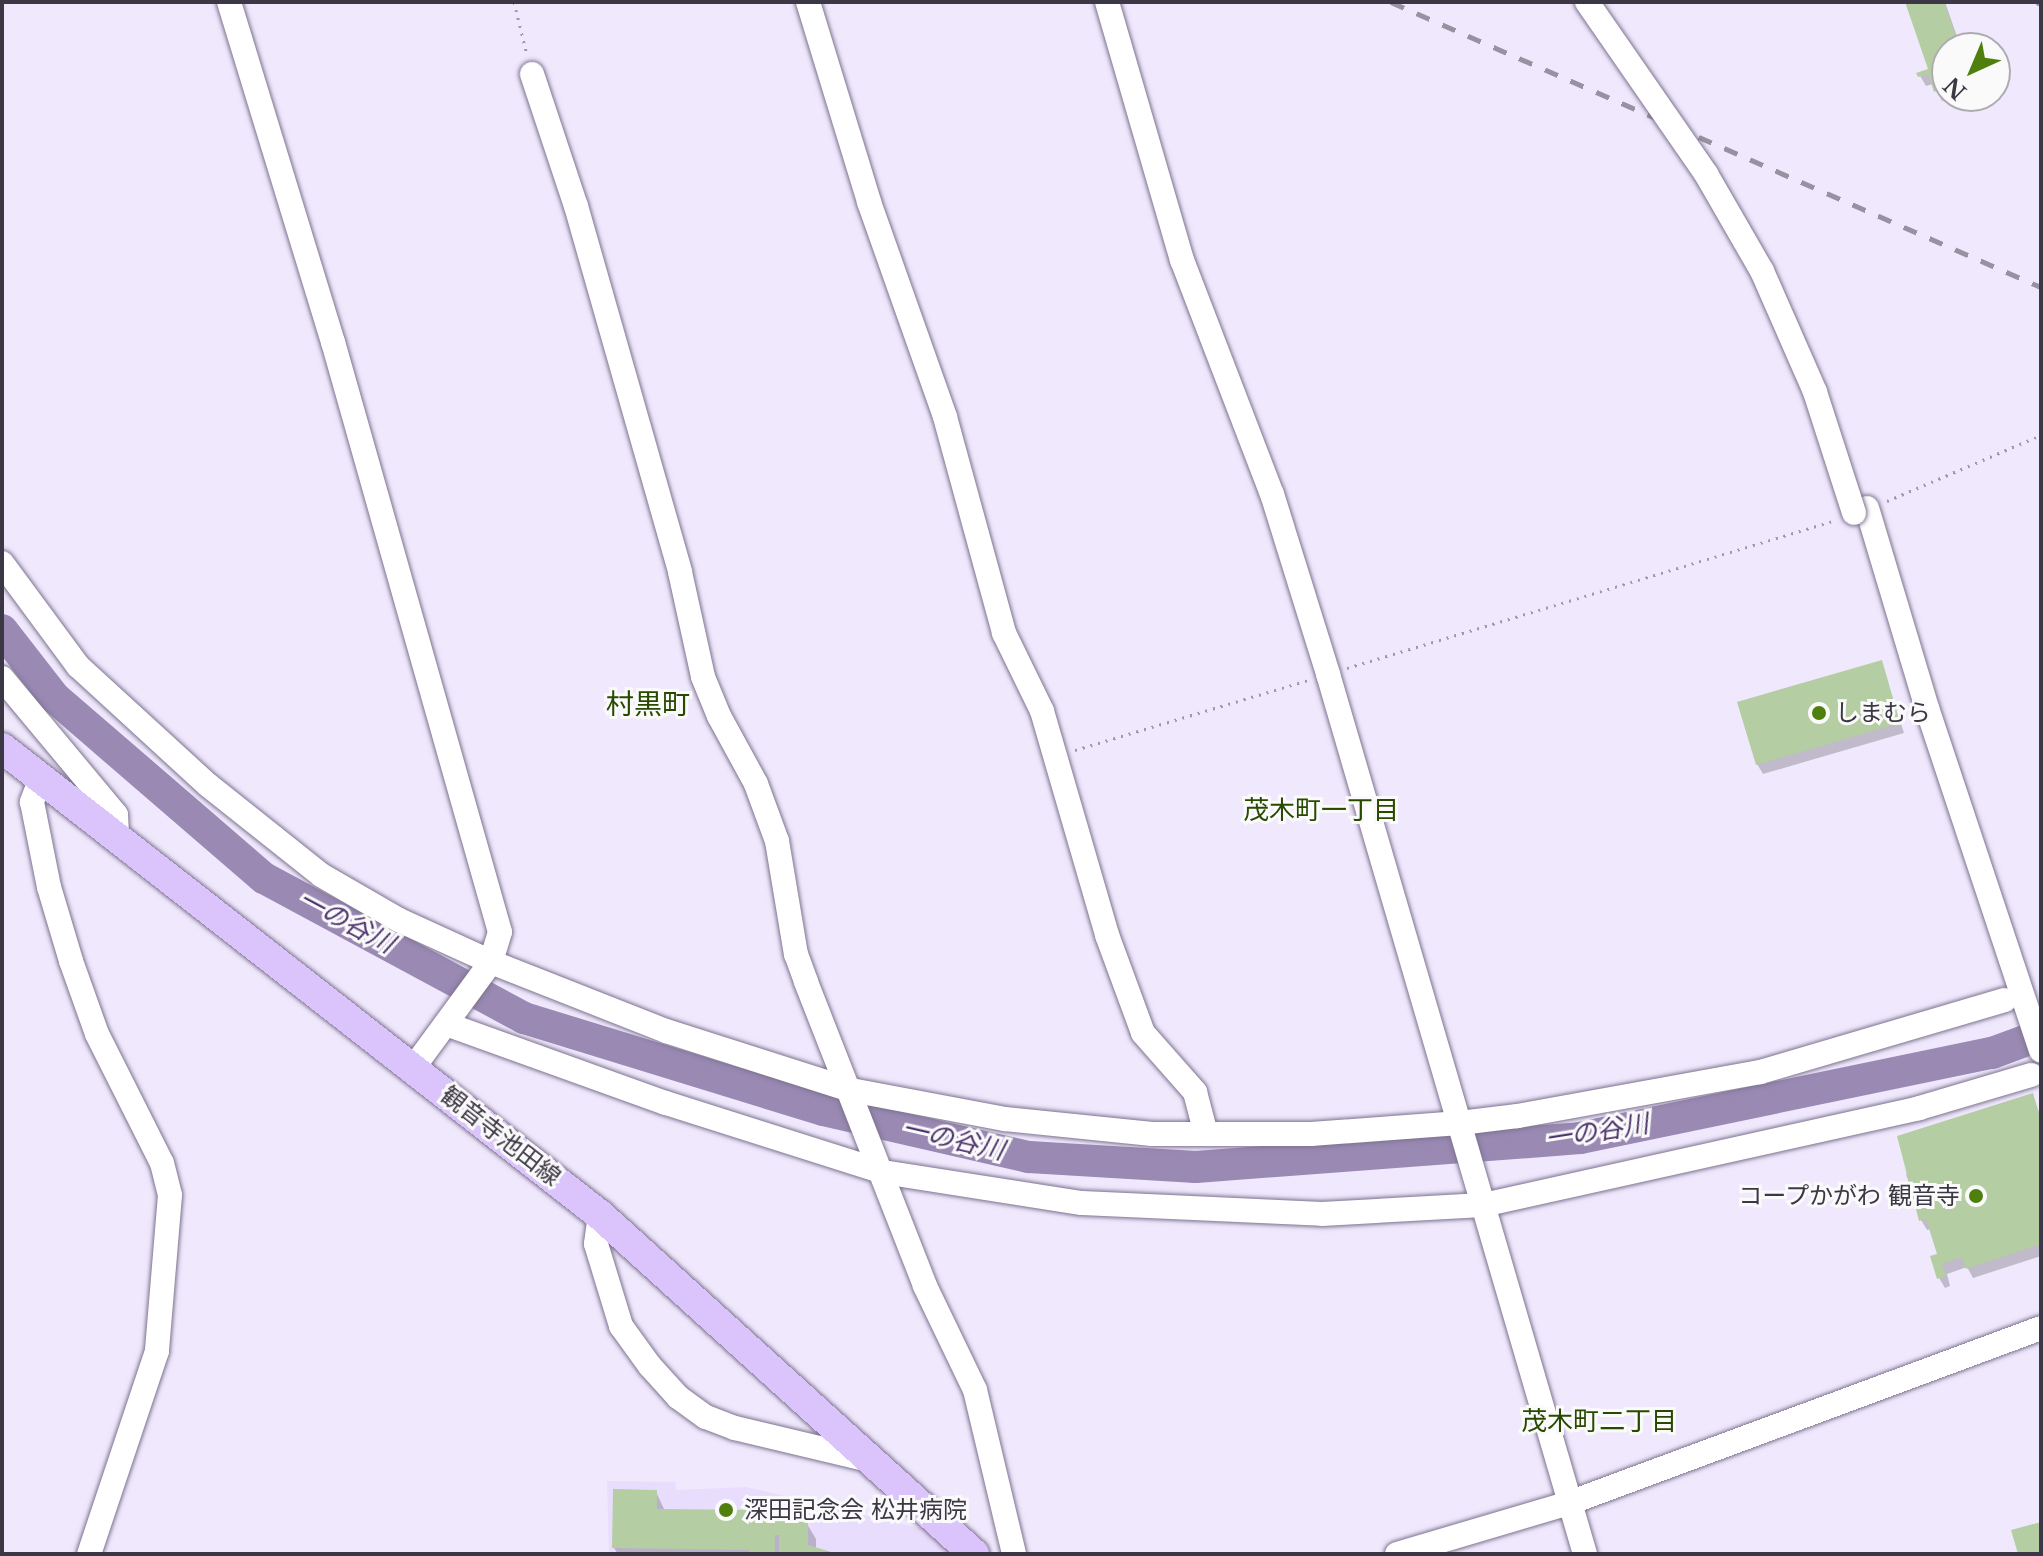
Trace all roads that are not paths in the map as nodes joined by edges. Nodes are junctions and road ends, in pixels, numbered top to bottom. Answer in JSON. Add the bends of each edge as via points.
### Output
{"nodes":[{"id":1,"x":229,"y":2,"type":"edge"},
{"id":2,"x":808,"y":2,"type":"edge"},
{"id":3,"x":1107,"y":2,"type":"edge"},
{"id":4,"x":1587,"y":2,"type":"edge"},
{"id":5,"x":1594,"y":2,"type":"edge"},
{"id":6,"x":1606,"y":2,"type":"edge"},
{"id":7,"x":532,"y":74,"type":"road end"},
{"id":8,"x":1706,"y":174,"type":"junction"},
{"id":9,"x":1861,"y":511,"type":"junction"},
{"id":10,"x":2,"y":563,"type":"edge"},
{"id":11,"x":2,"y":678,"type":"edge"},
{"id":12,"x":2,"y":748,"type":"edge"},
{"id":13,"x":41,"y":778,"type":"junction"},
{"id":14,"x":117,"y":837,"type":"junction"},
{"id":15,"x":491,"y":962,"type":"junction"},
{"id":16,"x":2014,"y":998,"type":"junction"},
{"id":17,"x":446,"y":1024,"type":"junction"},
{"id":18,"x":2041,"y":1051,"type":"edge"},
{"id":19,"x":414,"y":1067,"type":"junction"},
{"id":20,"x":2031,"y":1075,"type":"dead end"},
{"id":21,"x":851,"y":1090,"type":"junction"},
{"id":22,"x":1460,"y":1123,"type":"junction"},
{"id":23,"x":1206,"y":1134,"type":"junction"},
{"id":24,"x":883,"y":1172,"type":"junction"},
{"id":25,"x":1483,"y":1205,"type":"junction"},
{"id":26,"x":600,"y":1215,"type":"junction"},
{"id":27,"x":2041,"y":1328,"type":"edge"},
{"id":28,"x":870,"y":1460,"type":"junction"},
{"id":29,"x":1569,"y":1503,"type":"junction"},
{"id":30,"x":89,"y":1554,"type":"edge"},
{"id":31,"x":974,"y":1554,"type":"edge"},
{"id":32,"x":1014,"y":1554,"type":"edge"},
{"id":33,"x":1397,"y":1554,"type":"edge"},
{"id":34,"x":1585,"y":1554,"type":"edge"}],
"edges":[{"from":1,"to":15,"type":"street","via":[[270,126],[463,793],[500,932]]},
{"from":2,"to":23,"type":"street","via":[[869,202],[945,417],[1004,633],[1042,711],[1107,935],[1143,1033],[1195,1092]]},
{"from":3,"to":22,"type":"street","via":[[1182,260],[1272,494]]},
{"from":4,"to":8,"type":"street","bridge":true},
{"from":5,"to":8,"type":"street","bridge":true},
{"from":6,"to":9,"type":"street","via":[[1734,191],[1779,271],[1830,389]]},
{"from":7,"to":21,"type":"street","via":[[576,206],[672,542],[703,677],[756,784],[777,841],[796,954]]},
{"from":8,"to":9,"type":"street","bridge":true,"via":[[1787,323]]},
{"from":9,"to":16,"type":"street"},
{"from":10,"to":15,"type":"street","via":[[78,666],[208,785],[321,875],[399,920]]},
{"from":11,"to":14,"type":"street","via":[[116,815]]},
{"from":12,"to":13,"type":"main road","name":"観音寺池田線"},
{"from":13,"to":14,"type":"main road","name":"観音寺池田線"},
{"from":13,"to":30,"type":"street","via":[[32,802],[71,961],[97,1034],[162,1163],[170,1195],[157,1351]]},
{"from":14,"to":19,"type":"main road","name":"観音寺池田線"},
{"from":15,"to":17,"type":"street"},
{"from":15,"to":21,"type":"street","via":[[666,1031]]},
{"from":16,"to":18,"type":"street"},
{"from":16,"to":22,"type":"street","via":[[1760,1072]]},
{"from":17,"to":19,"type":"street"},
{"from":17,"to":24,"type":"street","via":[[666,1103]]},
{"from":19,"to":26,"type":"main road","name":"観音寺池田線"},
{"from":20,"to":25,"type":"street","via":[[1919,1108]]},
{"from":21,"to":23,"type":"street","via":[[1005,1119],[1152,1134]]},
{"from":21,"to":24,"type":"street"},
{"from":22,"to":23,"type":"street","via":[[1311,1134]]},
{"from":22,"to":25,"type":"street"},
{"from":24,"to":25,"type":"street","via":[[1082,1203],[1322,1214]]},
{"from":24,"to":32,"type":"street","via":[[925,1286],[975,1390]]},
{"from":25,"to":29,"type":"street"},
{"from":26,"to":28,"type":"main road","name":"観音寺池田線"},
{"from":26,"to":28,"type":"street","via":[[596,1244],[621,1326],[678,1397],[706,1417],[735,1428]]},
{"from":27,"to":29,"type":"street"},
{"from":28,"to":31,"type":"main road","name":"観音寺池田線"},
{"from":29,"to":33,"type":"street"},
{"from":29,"to":34,"type":"street"}]}
